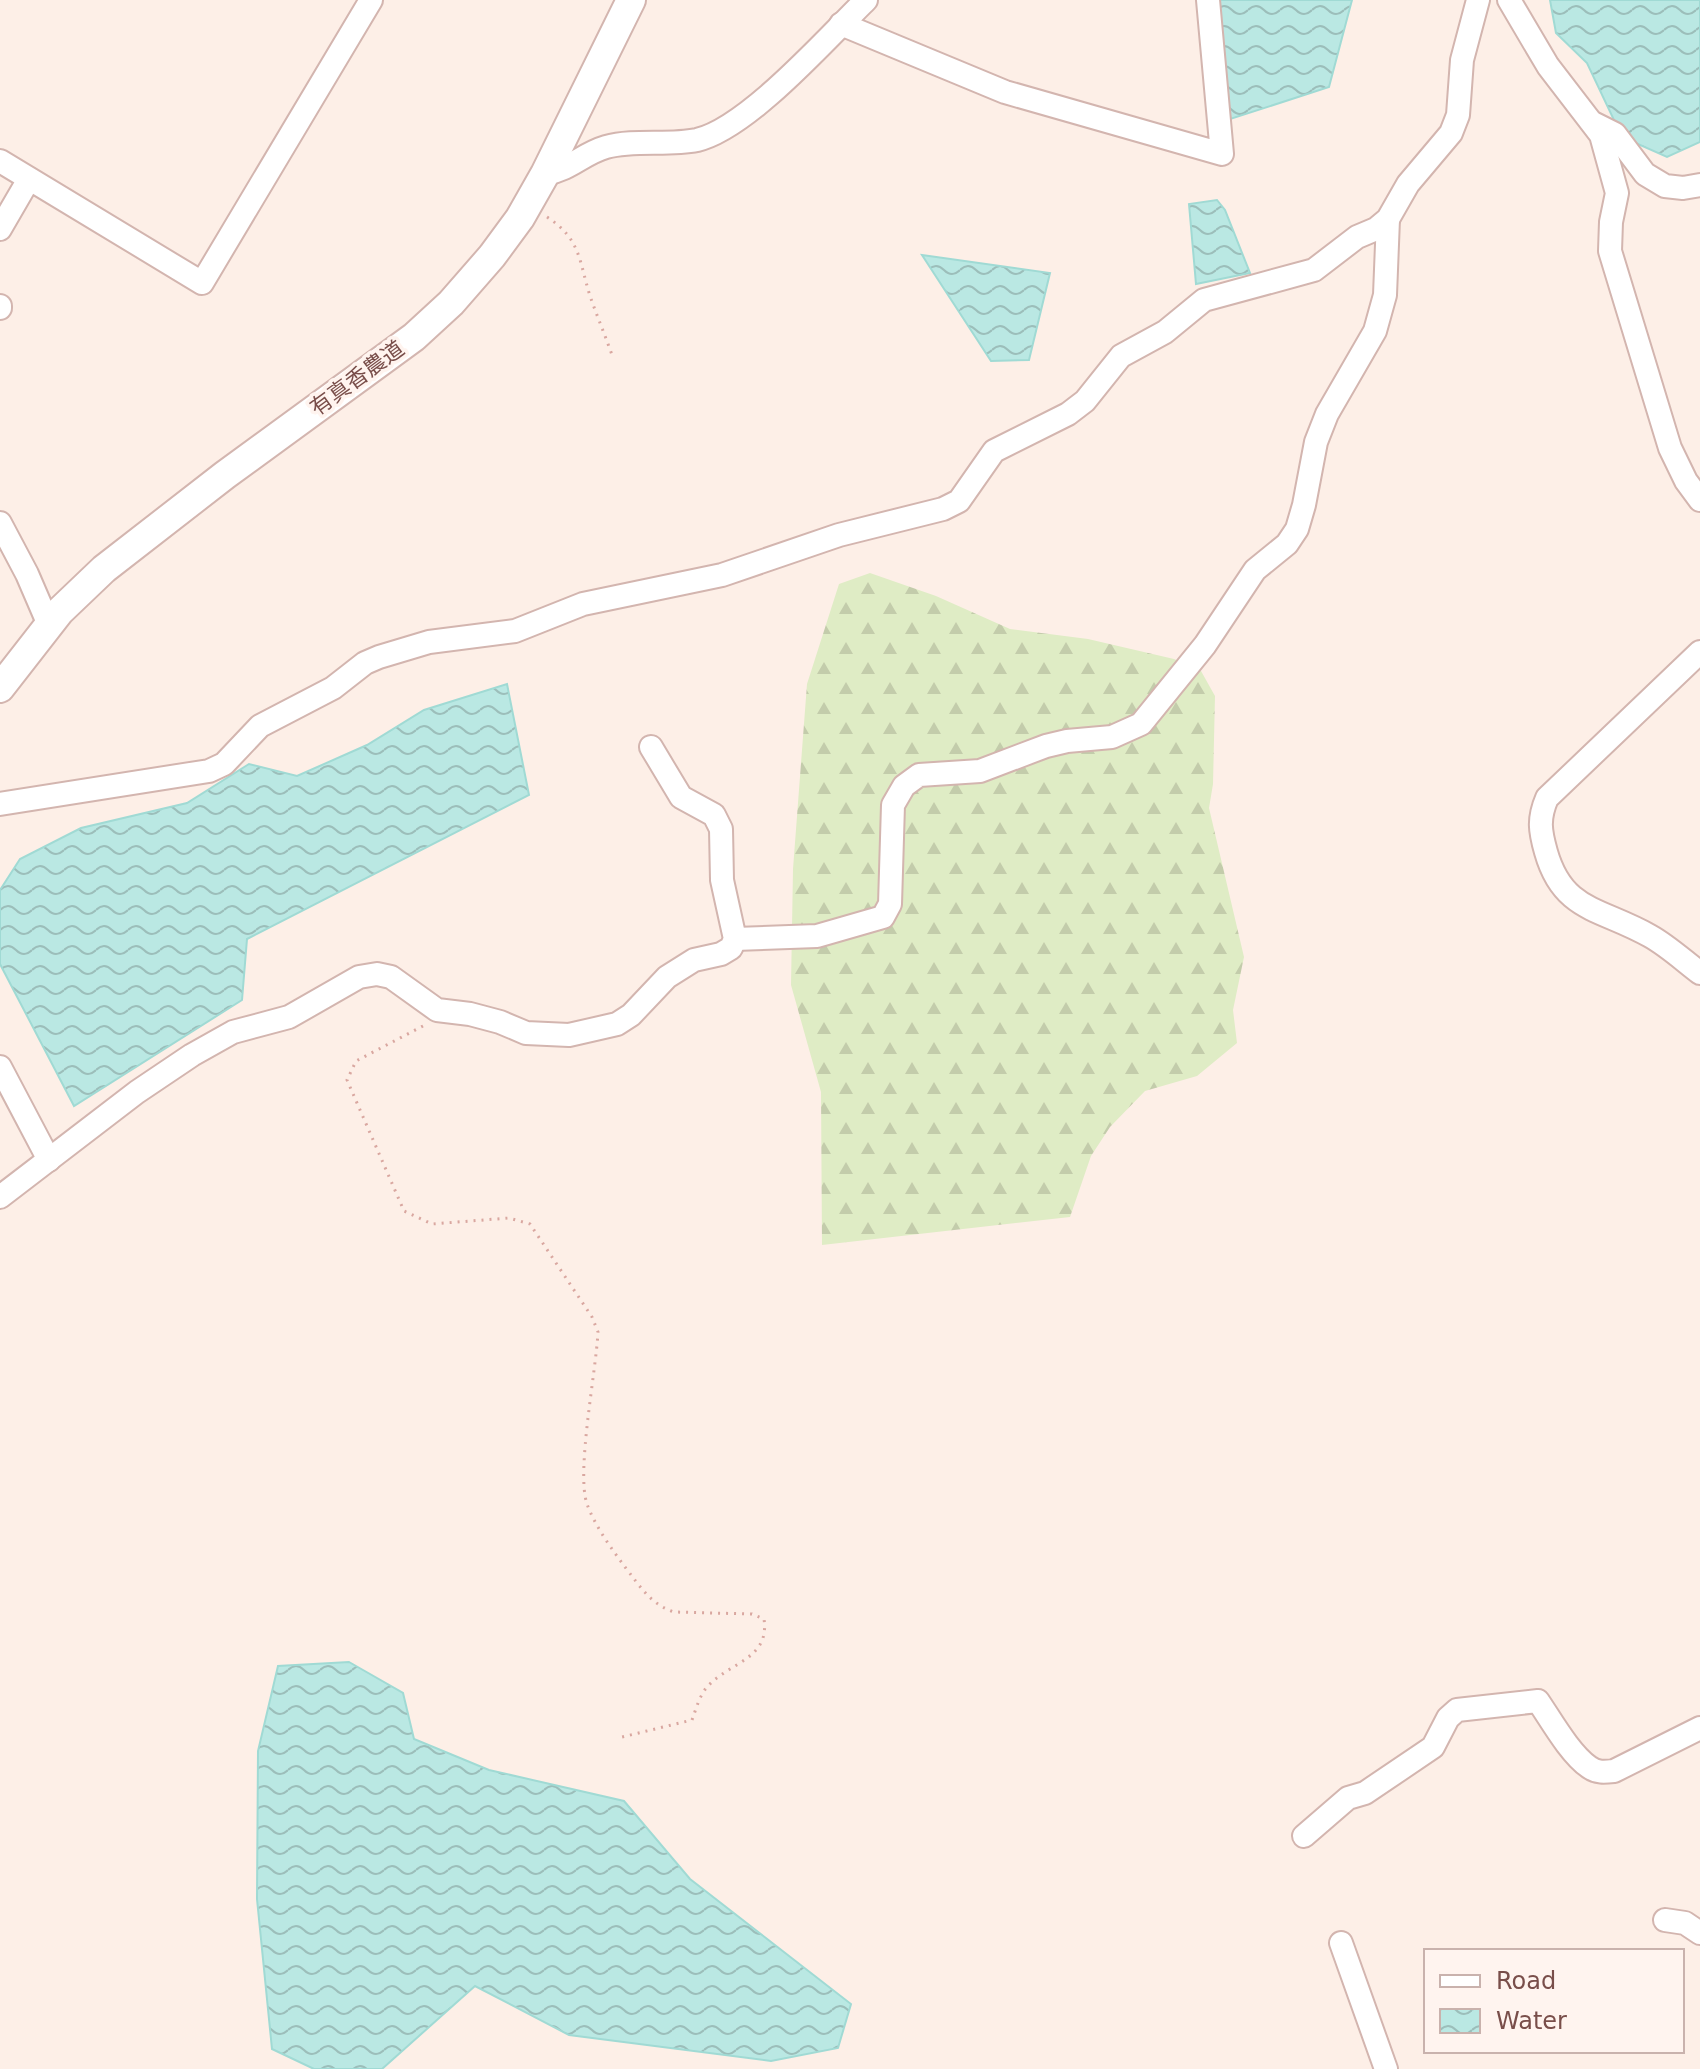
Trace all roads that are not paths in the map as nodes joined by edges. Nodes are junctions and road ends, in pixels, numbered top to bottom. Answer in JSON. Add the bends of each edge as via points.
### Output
{"nodes":[{"id":1,"x":371,"y":0,"type":"edge"},
{"id":2,"x":631,"y":0,"type":"edge"},
{"id":3,"x":866,"y":0,"type":"edge"},
{"id":4,"x":1208,"y":0,"type":"edge"},
{"id":5,"x":1478,"y":0,"type":"edge"},
{"id":6,"x":1509,"y":0,"type":"edge"},
{"id":7,"x":841,"y":24,"type":"junction"},
{"id":8,"x":1591,"y":122,"type":"junction"},
{"id":9,"x":0,"y":161,"type":"edge"},
{"id":10,"x":545,"y":174,"type":"junction"},
{"id":11,"x":29,"y":179,"type":"junction"},
{"id":12,"x":1700,"y":185,"type":"edge"},
{"id":13,"x":1388,"y":219,"type":"junction"},
{"id":14,"x":0,"y":229,"type":"edge"},
{"id":15,"x":1700,"y":500,"type":"edge"},
{"id":16,"x":0,"y":523,"type":"edge"},
{"id":17,"x":49,"y":625,"type":"junction"},
{"id":18,"x":1700,"y":652,"type":"edge"},
{"id":19,"x":0,"y":688,"type":"edge"},
{"id":20,"x":651,"y":747,"type":"dead end"},
{"id":21,"x":0,"y":804,"type":"edge"},
{"id":22,"x":735,"y":939,"type":"junction"},
{"id":23,"x":1700,"y":973,"type":"edge"},
{"id":24,"x":0,"y":1067,"type":"edge"},
{"id":25,"x":49,"y":1160,"type":"junction"},
{"id":26,"x":0,"y":1197,"type":"edge"},
{"id":27,"x":1700,"y":1728,"type":"edge"},
{"id":28,"x":1304,"y":1836,"type":"dead end"},
{"id":29,"x":1665,"y":1920,"type":"dead end"},
{"id":30,"x":1700,"y":1933,"type":"edge"},
{"id":31,"x":1341,"y":1943,"type":"dead end"},
{"id":32,"x":1386,"y":2069,"type":"edge"}],
"edges":[{"from":1,"to":11,"type":"street","via":[[202,283]]},
{"from":2,"to":10,"type":"street","name":"有真香農道"},
{"from":3,"to":7,"type":"street"},
{"from":4,"to":7,"type":"street","via":[[1222,154],[1005,92]]},
{"from":5,"to":13,"type":"street","via":[[1451,133],[1408,184]]},
{"from":6,"to":8,"type":"street","via":[[1548,66]]},
{"from":7,"to":10,"type":"street","via":[[757,107],[717,132],[698,140],[609,146]]},
{"from":8,"to":12,"type":"street","via":[[1615,134],[1645,174],[1665,186]]},
{"from":8,"to":15,"type":"street","via":[[1601,135],[1617,193],[1610,251],[1670,448]]},
{"from":9,"to":11,"type":"street"},
{"from":10,"to":17,"type":"street","name":"有真香農道","via":[[492,256],[414,337],[116,559]]},
{"from":11,"to":14,"type":"street"},
{"from":13,"to":21,"type":"street","via":[[1314,270],[1204,300],[1165,332],[1121,356],[1068,414],[994,451],[959,501],[943,509],[839,535],[722,575],[583,604],[515,631],[429,642],[379,657],[260,726],[224,764],[209,771]]},
{"from":13,"to":22,"type":"street","via":[[1385,295],[1375,331],[1327,414],[1297,529],[1255,570],[1205,645],[1141,724],[1112,737],[1046,746],[980,771],[919,775],[904,786],[893,805],[890,904],[883,917],[817,936]]},
{"from":16,"to":17,"type":"street"},
{"from":17,"to":19,"type":"street","name":"有真香農道"},
{"from":18,"to":23,"type":"street","via":[[1547,798],[1539,827],[1552,873],[1566,893],[1653,938]]},
{"from":20,"to":22,"type":"street","via":[[681,797],[714,815],[721,829],[722,880]]},
{"from":22,"to":25,"type":"street","via":[[721,954],[694,960],[667,977],[617,1024],[569,1035],[526,1033],[470,1014],[437,1010],[391,977],[359,977],[289,1017],[233,1032],[192,1055]]},
{"from":24,"to":25,"type":"street"},
{"from":25,"to":26,"type":"street"},
{"from":27,"to":28,"type":"street","via":[[1614,1771],[1601,1772],[1579,1756],[1538,1701],[1457,1710],[1433,1747],[1365,1793],[1348,1798]]},
{"from":29,"to":30,"type":"street","via":[[1685,1923]]},
{"from":31,"to":32,"type":"street"}]}
